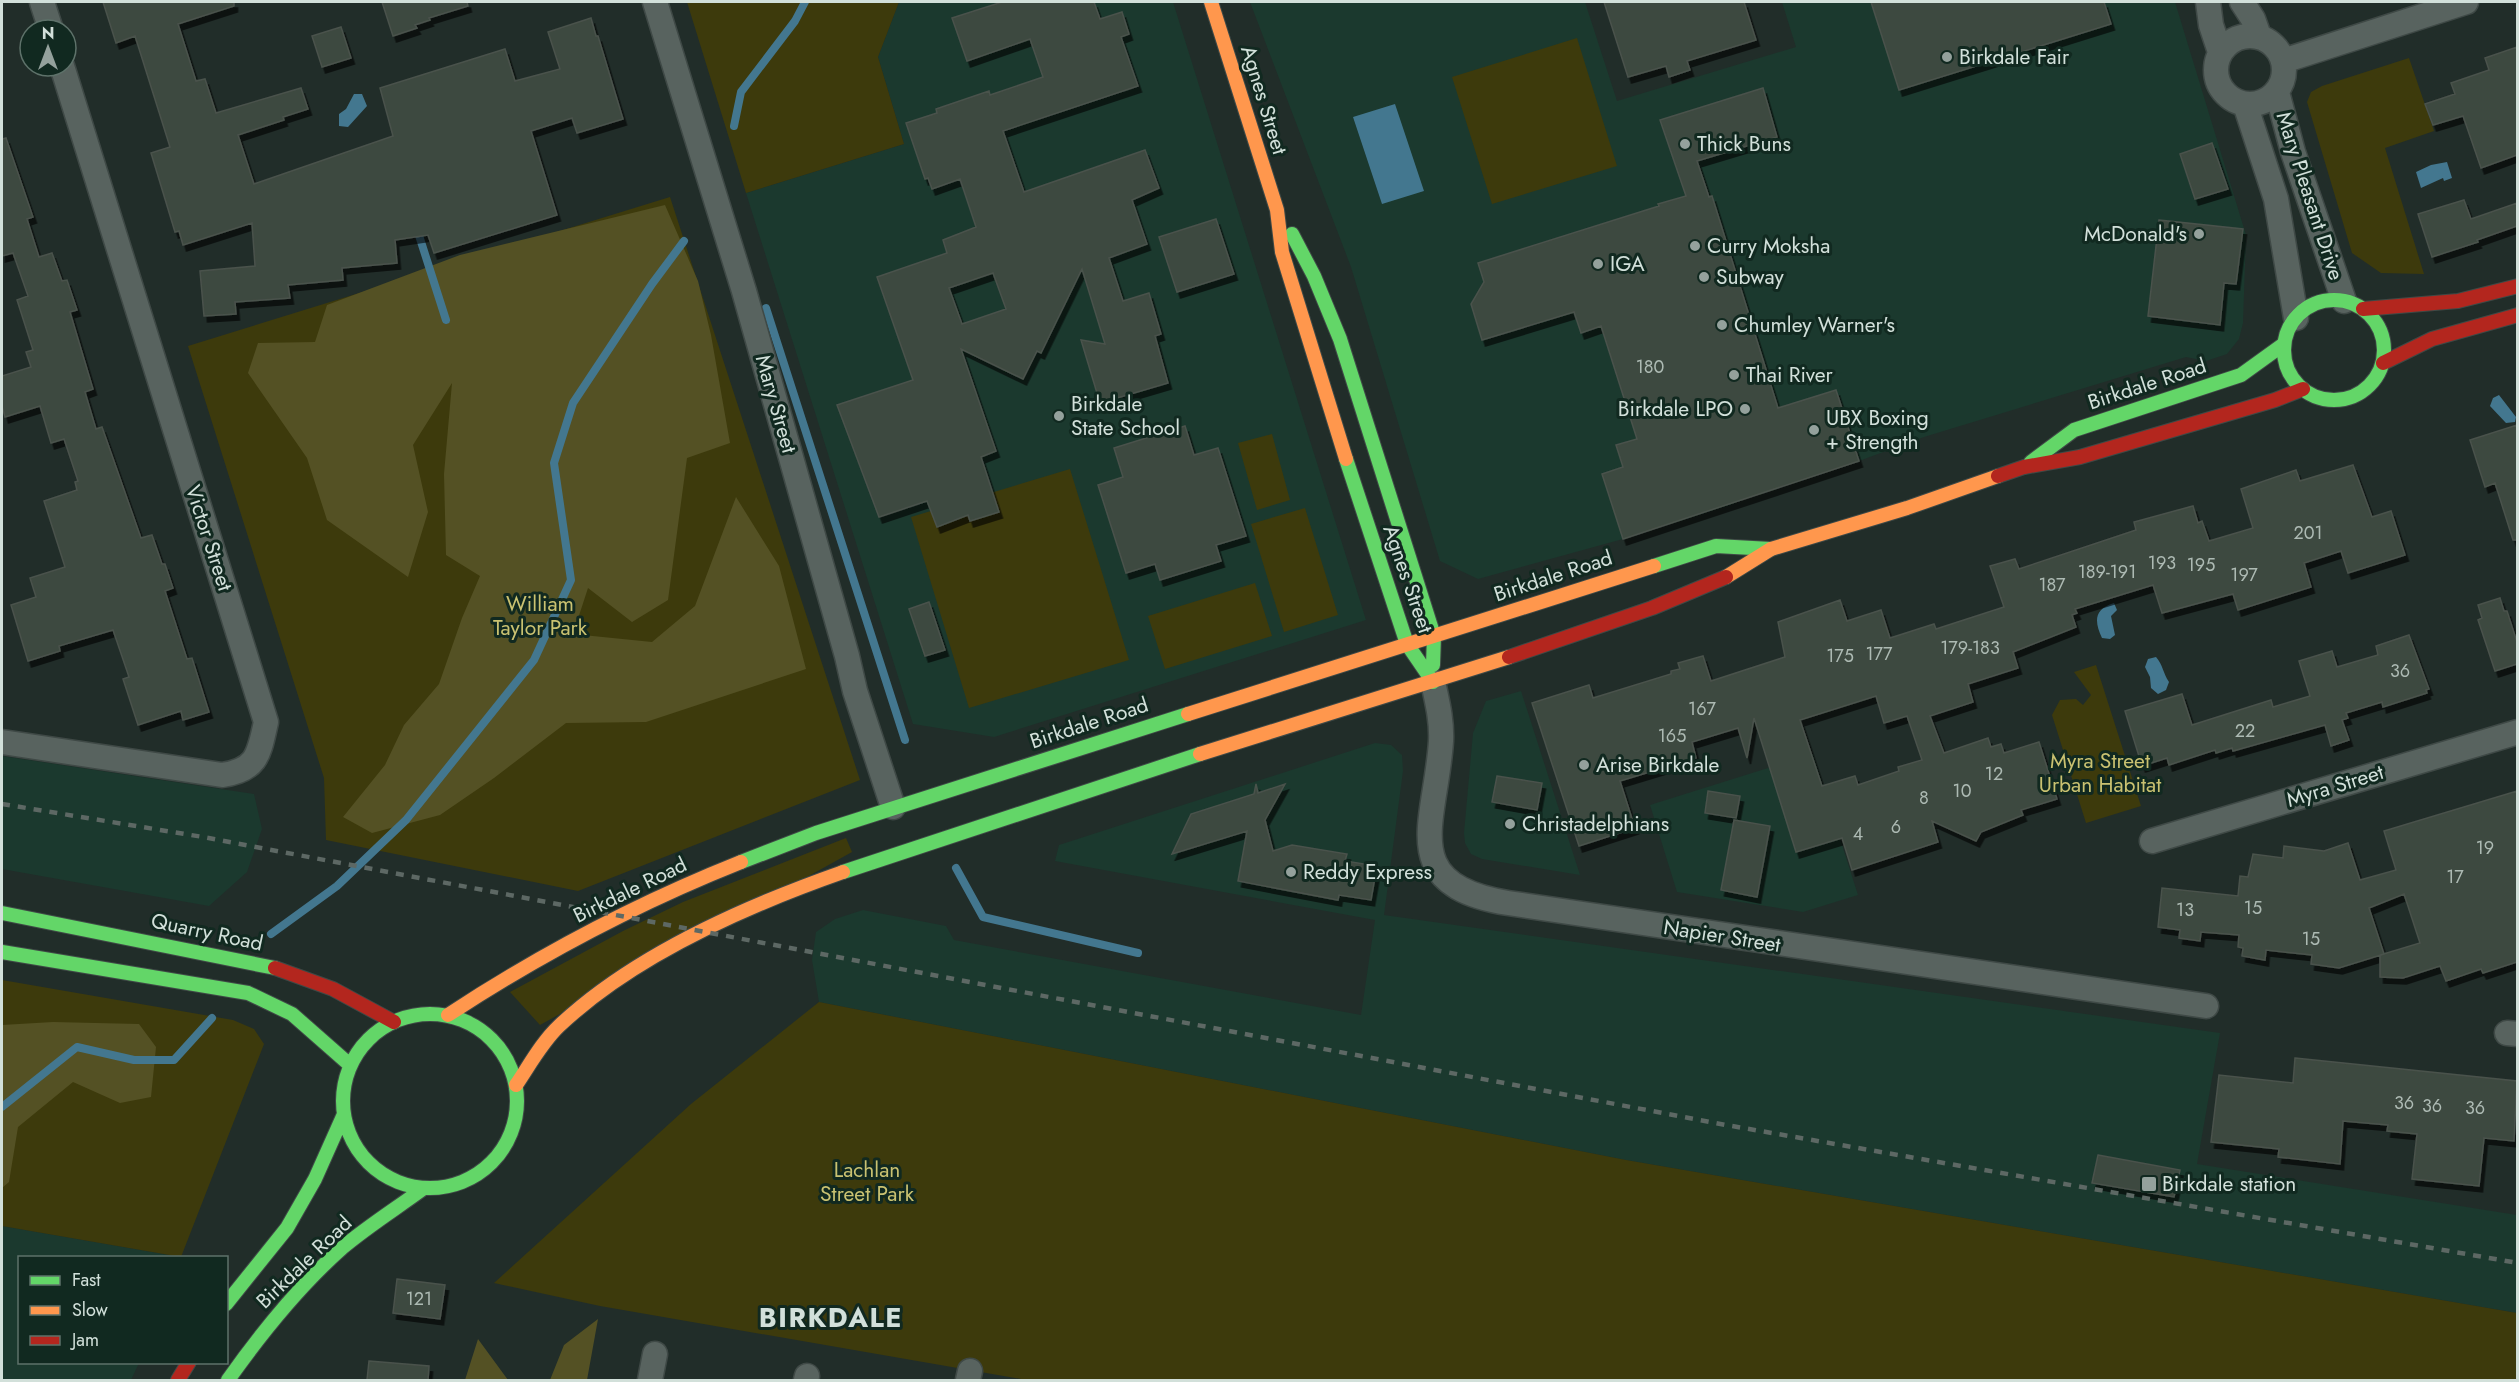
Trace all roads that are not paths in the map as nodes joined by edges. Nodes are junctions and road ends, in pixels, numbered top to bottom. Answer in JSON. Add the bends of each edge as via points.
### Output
{"nodes":[{"id":1,"x":42,"y":2,"type":"edge"},
{"id":2,"x":655,"y":2,"type":"edge"},
{"id":3,"x":1211,"y":2,"type":"edge"},
{"id":4,"x":2208,"y":2,"type":"edge"},
{"id":5,"x":2242,"y":2,"type":"edge"},
{"id":6,"x":2466,"y":2,"type":"edge"},
{"id":7,"x":47,"y":18,"type":"edge"},
{"id":8,"x":2259,"y":36,"type":"junction"},
{"id":9,"x":2220,"y":52,"type":"junction"},
{"id":10,"x":2283,"y":61,"type":"junction"},
{"id":11,"x":66,"y":78,"type":"edge"},
{"id":12,"x":2277,"y":92,"type":"junction"},
{"id":13,"x":2245,"y":104,"type":"junction"},
{"id":14,"x":1277,"y":210,"type":"junction"},
{"id":15,"x":2517,"y":286,"type":"edge"},
{"id":16,"x":2353,"y":305,"type":"junction"},
{"id":17,"x":2517,"y":315,"type":"edge"},
{"id":18,"x":2296,"y":318,"type":"junction"},
{"id":19,"x":2284,"y":344,"type":"junction"},
{"id":20,"x":2383,"y":363,"type":"junction"},
{"id":21,"x":2303,"y":389,"type":"junction"},
{"id":22,"x":2024,"y":467,"type":"junction"},
{"id":23,"x":1771,"y":549,"type":"junction"},
{"id":24,"x":1434,"y":636,"type":"junction"},
{"id":25,"x":1407,"y":644,"type":"junction"},
{"id":26,"x":1433,"y":682,"type":"junction"},
{"id":27,"x":2517,"y":732,"type":"edge"},
{"id":28,"x":2,"y":742,"type":"edge"},
{"id":29,"x":892,"y":807,"type":"junction"},
{"id":30,"x":2152,"y":841,"type":"dead end"},
{"id":31,"x":2,"y":913,"type":"edge"},
{"id":32,"x":2,"y":952,"type":"edge"},
{"id":33,"x":2206,"y":1006,"type":"dead end"},
{"id":34,"x":448,"y":1016,"type":"junction"},
{"id":35,"x":394,"y":1022,"type":"junction"},
{"id":36,"x":350,"y":1065,"type":"junction"},
{"id":37,"x":516,"y":1084,"type":"junction"},
{"id":38,"x":344,"y":1114,"type":"junction"},
{"id":39,"x":424,"y":1188,"type":"junction"},
{"id":40,"x":228,"y":1302,"type":"edge"},
{"id":41,"x":655,"y":1354,"type":"dead end"},
{"id":42,"x":188,"y":1364,"type":"edge"},
{"id":43,"x":178,"y":1380,"type":"edge"},
{"id":44,"x":228,"y":1380,"type":"edge"},
{"id":45,"x":650,"y":1380,"type":"edge"}],
"edges":[{"from":1,"to":7,"type":"street"},
{"from":2,"to":29,"type":"street","name":"Mary Street","via":[[744,291],[855,691]]},
{"from":3,"to":14,"type":"main road","name":"Agnes Street"},
{"from":4,"to":9,"type":"street"},
{"from":5,"to":8,"type":"street"},
{"from":6,"to":10,"type":"street"},
{"from":8,"to":9,"type":"street","via":[[2237,38]]},
{"from":8,"to":10,"type":"street","via":[[2278,50]]},
{"from":9,"to":13,"type":"street","via":[[2217,82],[2228,97]]},
{"from":10,"to":12,"type":"street","via":[[2284,72]]},
{"from":11,"to":28,"type":"street","name":"Victor Street","via":[[266,722],[259,756],[239,773],[222,775]]},
{"from":12,"to":13,"type":"street","via":[[2256,104]]},
{"from":12,"to":16,"type":"street","name":"Mary Pleasant Drive","via":[[2293,152]]},
{"from":13,"to":18,"type":"street","name":"Mary Pleasant Drive","via":[[2276,199]]},
{"from":14,"to":24,"type":"main road","name":"Agnes Street","via":[[1300,246],[1340,339]]},
{"from":14,"to":25,"type":"main road","name":"Agnes Street","via":[[1282,252],[1302,320]]},
{"from":15,"to":16,"type":"main road","via":[[2458,301]]},
{"from":16,"to":18,"type":"main road","via":[[2317,303]]},
{"from":16,"to":20,"type":"main road","via":[[2374,319],[2385,347]]},
{"from":17,"to":20,"type":"main road","via":[[2432,339]]},
{"from":18,"to":19,"type":"main road"},
{"from":19,"to":21,"type":"main road","via":[[2285,360]]},
{"from":19,"to":22,"type":"main road","name":"Birkdale Road","via":[[2241,375],[2074,430]]},
{"from":20,"to":21,"type":"main road","via":[[2365,390],[2350,398],[2317,397]]},
{"from":21,"to":22,"type":"main road","name":"Birkdale Road","via":[[2080,457]]},
{"from":22,"to":23,"type":"main road","name":"Birkdale Road"},
{"from":23,"to":24,"type":"main road","name":"Birkdale Road","via":[[1716,546]]},
{"from":23,"to":26,"type":"main road","name":"Birkdale Road","via":[[1732,574],[1652,608]]},
{"from":24,"to":25,"type":"main road","name":"Birkdale Road"},
{"from":24,"to":26,"type":"main road","name":"Agnes Street"},
{"from":25,"to":26,"type":"main road","name":"Agnes Street"},
{"from":25,"to":29,"type":"main road","name":"Birkdale Road"},
{"from":26,"to":33,"type":"street","name":"Napier Street","via":[[1441,726],[1430,813],[1431,853],[1440,875],[1462,890],[1508,903]]},
{"from":26,"to":37,"type":"main road","name":"Birkdale Road","via":[[911,848],[741,912],[649,959],[580,1006],[557,1027]]},
{"from":27,"to":30,"type":"street","name":"Myra Street"},
{"from":29,"to":34,"type":"main road","name":"Birkdale Road","via":[[745,859],[681,887],[491,985]]},
{"from":31,"to":35,"type":"main road","name":"Quarry Road","via":[[279,969],[370,1005]]},
{"from":32,"to":36,"type":"main road","via":[[273,1000]]},
{"from":34,"to":35,"type":"main road","via":[[421,1014]]},
{"from":34,"to":37,"type":"main road","via":[[472,1024],[493,1040],[508,1060]]},
{"from":35,"to":36,"type":"main road","via":[[369,1040]]},
{"from":36,"to":38,"type":"main road","via":[[344,1089]]},
{"from":37,"to":39,"type":"main road","via":[[515,1120],[510,1137],[495,1159],[475,1176],[450,1185]]},
{"from":38,"to":39,"type":"main road","via":[[353,1141],[371,1165],[395,1180]]},
{"from":38,"to":40,"type":"main road","name":"Birkdale Road","via":[[315,1179],[287,1228]]},
{"from":39,"to":44,"type":"main road","name":"Birkdale Road","via":[[363,1231],[326,1264],[268,1326]]},
{"from":41,"to":45,"type":"street"},
{"from":42,"to":43,"type":"main road"}]}
